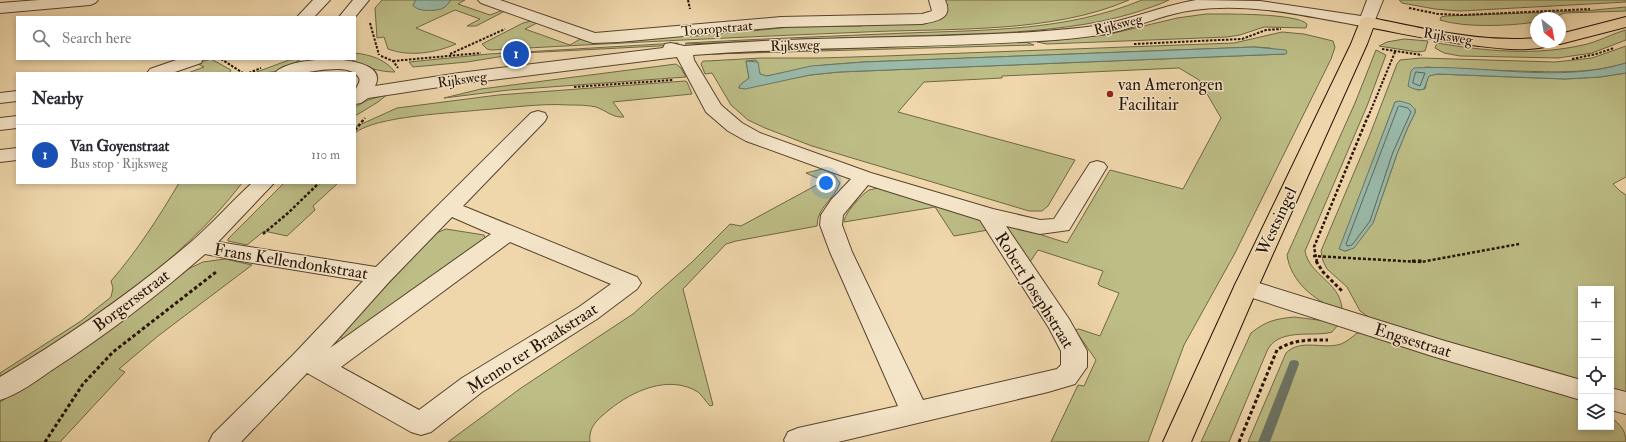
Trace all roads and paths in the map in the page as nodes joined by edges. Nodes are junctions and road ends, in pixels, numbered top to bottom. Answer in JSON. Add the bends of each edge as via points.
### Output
{"nodes":[{"id":1,"x":90,"y":0,"type":"edge"},
{"id":2,"x":322,"y":0,"type":"edge"},
{"id":3,"x":361,"y":0,"type":"edge"},
{"id":4,"x":486,"y":0,"type":"edge"},
{"id":5,"x":937,"y":0,"type":"edge"},
{"id":6,"x":1375,"y":0,"type":"edge"},
{"id":7,"x":0,"y":8,"type":"edge"},
{"id":8,"x":1596,"y":8,"type":"dead end"},
{"id":9,"x":1438,"y":14,"type":"dead end"},
{"id":10,"x":306,"y":16,"type":"edge"},
{"id":11,"x":348,"y":16,"type":"edge"},
{"id":12,"x":531,"y":16,"type":"junction"},
{"id":13,"x":369,"y":18,"type":"dead end"},
{"id":14,"x":1368,"y":22,"type":"junction"},
{"id":15,"x":1626,"y":22,"type":"edge"},
{"id":16,"x":1285,"y":29,"type":"dead end"},
{"id":17,"x":1566,"y":37,"type":"edge"},
{"id":18,"x":1128,"y":44,"type":"dead end"},
{"id":19,"x":1530,"y":44,"type":"edge"},
{"id":20,"x":684,"y":51,"type":"junction"},
{"id":21,"x":1395,"y":52,"type":"dead end"},
{"id":22,"x":448,"y":55,"type":"dead end"},
{"id":23,"x":379,"y":56,"type":"dead end"},
{"id":24,"x":192,"y":60,"type":"edge"},
{"id":25,"x":223,"y":60,"type":"edge"},
{"id":26,"x":320,"y":62,"type":"edge"},
{"id":27,"x":563,"y":65,"type":"junction"},
{"id":28,"x":159,"y":72,"type":"edge"},
{"id":29,"x":241,"y":72,"type":"edge"},
{"id":30,"x":287,"y":72,"type":"edge"},
{"id":31,"x":452,"y":72,"type":"junction"},
{"id":32,"x":362,"y":90,"type":"edge"},
{"id":33,"x":16,"y":96,"type":"edge"},
{"id":34,"x":0,"y":98,"type":"edge"},
{"id":35,"x":368,"y":115,"type":"dead end"},
{"id":36,"x":538,"y":117,"type":"dead end"},
{"id":37,"x":16,"y":122,"type":"edge"},
{"id":38,"x":0,"y":124,"type":"edge"},
{"id":39,"x":356,"y":129,"type":"edge"},
{"id":40,"x":16,"y":132,"type":"edge"},
{"id":41,"x":0,"y":134,"type":"edge"},
{"id":42,"x":16,"y":154,"type":"edge"},
{"id":43,"x":0,"y":156,"type":"edge"},
{"id":44,"x":1097,"y":167,"type":"dead end"},
{"id":45,"x":864,"y":177,"type":"junction"},
{"id":46,"x":318,"y":184,"type":"edge"},
{"id":47,"x":256,"y":187,"type":"edge"},
{"id":48,"x":449,"y":208,"type":"junction"},
{"id":49,"x":988,"y":215,"type":"junction"},
{"id":50,"x":508,"y":232,"type":"junction"},
{"id":51,"x":1519,"y":244,"type":"dead end"},
{"id":52,"x":200,"y":246,"type":"junction"},
{"id":53,"x":240,"y":254,"type":"junction"},
{"id":54,"x":1313,"y":256,"type":"junction"},
{"id":55,"x":381,"y":276,"type":"junction"},
{"id":56,"x":1246,"y":287,"type":"junction"},
{"id":57,"x":1348,"y":320,"type":"junction"},
{"id":58,"x":312,"y":365,"type":"junction"},
{"id":59,"x":1578,"y":389,"type":"edge"},
{"id":60,"x":0,"y":390,"type":"edge"},
{"id":61,"x":1614,"y":400,"type":"edge"},
{"id":62,"x":1626,"y":403,"type":"edge"},
{"id":63,"x":915,"y":412,"type":"junction"},
{"id":64,"x":45,"y":442,"type":"edge"},
{"id":65,"x":223,"y":442,"type":"edge"},
{"id":66,"x":799,"y":442,"type":"edge"},
{"id":67,"x":1177,"y":442,"type":"edge"},
{"id":68,"x":1239,"y":442,"type":"edge"}],
"edges":[{"from":1,"to":7,"type":"street"},
{"from":2,"to":10,"type":"street"},
{"from":3,"to":11,"type":"street"},
{"from":4,"to":12,"type":"street","name":"Tooropstraat"},
{"from":5,"to":12,"type":"street","name":"Tooropstraat","via":[[940,12],[922,19],[781,22],[593,38]]},
{"from":6,"to":14,"type":"street","name":"Westsingel"},
{"from":8,"to":9,"type":"path","via":[[1472,15]]},
{"from":12,"to":22,"type":"path"},
{"from":13,"to":23,"type":"path"},
{"from":14,"to":19,"type":"main road","name":"Rijksweg","via":[[1445,37],[1514,45]]},
{"from":14,"to":20,"type":"street","name":"Rijksweg","via":[[1255,4],[1223,4],[1178,8],[1133,22],[1084,32],[1023,37]]},
{"from":14,"to":56,"type":"main road","name":"Westsingel"},
{"from":15,"to":17,"type":"main road"},
{"from":16,"to":18,"type":"path","via":[[1266,30],[1242,39]]},
{"from":20,"to":27,"type":"street","name":"Rijksweg"},
{"from":20,"to":31,"type":"street","name":"Rijksweg","via":[[670,47],[600,51],[503,62]]},
{"from":20,"to":45,"type":"street","via":[[713,108],[735,128],[753,137]]},
{"from":21,"to":54,"type":"path","via":[[1314,247]]},
{"from":24,"to":28,"type":"street"},
{"from":25,"to":29,"type":"path"},
{"from":26,"to":30,"type":"street"},
{"from":26,"to":32,"type":"street","via":[[353,66],[364,71]]},
{"from":27,"to":31,"type":"street","name":"Rijksweg"},
{"from":27,"to":32,"type":"street","name":"Rijksweg"},
{"from":31,"to":32,"type":"street","name":"Rijksweg"},
{"from":33,"to":34,"type":"street"},
{"from":35,"to":39,"type":"path"},
{"from":36,"to":48,"type":"street"},
{"from":37,"to":38,"type":"street"},
{"from":40,"to":41,"type":"street"},
{"from":42,"to":43,"type":"street"},
{"from":44,"to":49,"type":"street","via":[[1061,225],[1040,227]]},
{"from":45,"to":49,"type":"street"},
{"from":45,"to":63,"type":"street","via":[[836,210],[831,225]]},
{"from":46,"to":53,"type":"path"},
{"from":47,"to":52,"type":"street","name":"Borgersstraat"},
{"from":48,"to":50,"type":"street","name":"Menno ter Braakstraat"},
{"from":48,"to":55,"type":"street"},
{"from":49,"to":63,"type":"street","name":"Robert Josephstraat","via":[[1056,319],[1074,351],[1074,367],[1066,376],[1048,382]]},
{"from":50,"to":58,"type":"street"},
{"from":50,"to":58,"type":"street","name":"Menno ter Braakstraat","via":[[629,283],[588,313],[472,385],[422,424]]},
{"from":51,"to":54,"type":"path","via":[[1421,262]]},
{"from":52,"to":53,"type":"street","name":"Frans Kellendonkstraat"},
{"from":52,"to":60,"type":"street","name":"Borgersstraat","via":[[112,316]]},
{"from":53,"to":55,"type":"street","name":"Frans Kellendonkstraat"},
{"from":53,"to":64,"type":"path","via":[[113,352],[83,384]]},
{"from":54,"to":57,"type":"path","via":[[1321,270],[1338,286],[1347,300],[1350,309]]},
{"from":55,"to":58,"type":"street"},
{"from":56,"to":57,"type":"street","name":"Engsestraat"},
{"from":56,"to":67,"type":"main road","name":"Westsingel"},
{"from":57,"to":59,"type":"street","name":"Engsestraat"},
{"from":57,"to":68,"type":"path","via":[[1346,330],[1336,338],[1295,341],[1284,344],[1277,350]]},
{"from":58,"to":65,"type":"street"},
{"from":61,"to":62,"type":"street"},
{"from":63,"to":66,"type":"street","name":"Robert Josephstraat","via":[[798,440]]}]}
